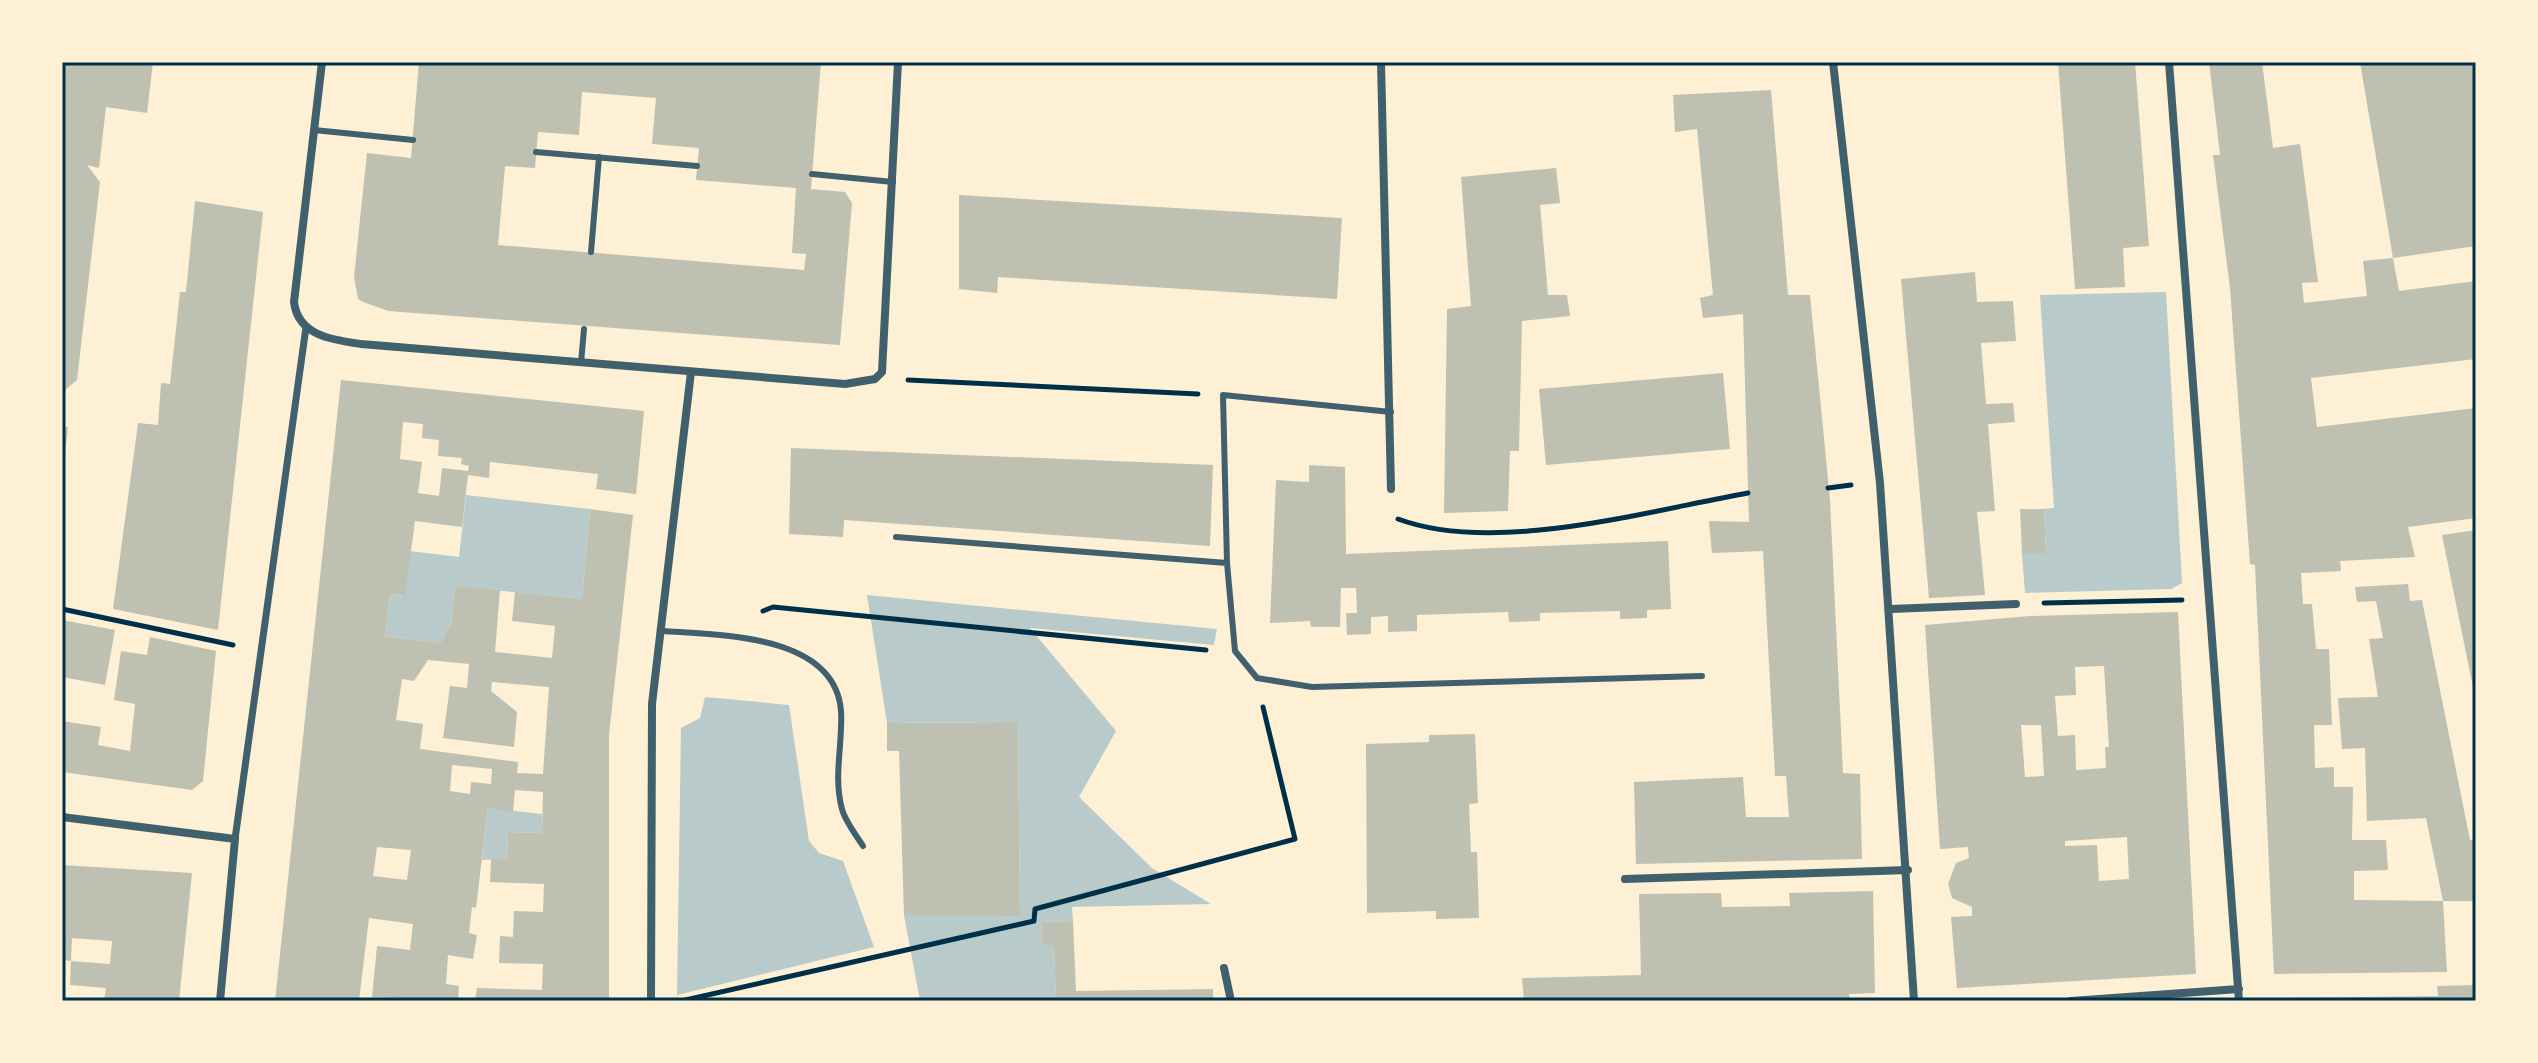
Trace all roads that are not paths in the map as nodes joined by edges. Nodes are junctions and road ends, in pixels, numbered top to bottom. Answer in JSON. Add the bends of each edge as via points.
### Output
{"nodes":[{"id":1,"x":322,"y":62,"type":"edge"},
{"id":2,"x":898,"y":62,"type":"edge"},
{"id":3,"x":1381,"y":62,"type":"edge"},
{"id":4,"x":1833,"y":62,"type":"edge"},
{"id":5,"x":2169,"y":62,"type":"edge"},
{"id":6,"x":314,"y":130,"type":"junction"},
{"id":7,"x":413,"y":140,"type":"dead end"},
{"id":8,"x":536,"y":152,"type":"dead end"},
{"id":9,"x":599,"y":157,"type":"junction"},
{"id":10,"x":697,"y":166,"type":"dead end"},
{"id":11,"x":812,"y":174,"type":"dead end"},
{"id":12,"x":893,"y":182,"type":"junction"},
{"id":13,"x":591,"y":252,"type":"dead end"},
{"id":14,"x":306,"y":327,"type":"junction"},
{"id":15,"x":584,"y":329,"type":"dead end"},
{"id":16,"x":581,"y":363,"type":"junction"},
{"id":17,"x":691,"y":372,"type":"junction"},
{"id":18,"x":1391,"y":412,"type":"junction"},
{"id":19,"x":1391,"y":489,"type":"road end"},
{"id":20,"x":896,"y":537,"type":"dead end"},
{"id":21,"x":1227,"y":563,"type":"junction"},
{"id":22,"x":2016,"y":604,"type":"road end"},
{"id":23,"x":1891,"y":609,"type":"junction"},
{"id":24,"x":663,"y":631,"type":"junction"},
{"id":25,"x":1702,"y":676,"type":"dead end"},
{"id":26,"x":62,"y":817,"type":"edge"},
{"id":27,"x":235,"y":839,"type":"junction"},
{"id":28,"x":863,"y":846,"type":"dead end"},
{"id":29,"x":1908,"y":870,"type":"junction"},
{"id":30,"x":1625,"y":879,"type":"dead end"},
{"id":31,"x":1224,"y":968,"type":"dead end"},
{"id":32,"x":2239,"y":989,"type":"junction"},
{"id":33,"x":220,"y":1001,"type":"edge"},
{"id":34,"x":651,"y":1001,"type":"edge"},
{"id":35,"x":1231,"y":1001,"type":"edge"},
{"id":36,"x":1914,"y":1001,"type":"edge"},
{"id":37,"x":2071,"y":1001,"type":"edge"},
{"id":38,"x":2239,"y":1001,"type":"edge"}],
"edges":[{"from":1,"to":6,"type":"street"},
{"from":2,"to":12,"type":"street"},
{"from":3,"to":18,"type":"street"},
{"from":4,"to":23,"type":"street"},
{"from":5,"to":32,"type":"street"},
{"from":6,"to":7,"type":"lane"},
{"from":6,"to":14,"type":"street","via":[[294,302]]},
{"from":8,"to":9,"type":"lane"},
{"from":9,"to":10,"type":"lane"},
{"from":9,"to":13,"type":"lane"},
{"from":11,"to":12,"type":"lane"},
{"from":12,"to":17,"type":"street","via":[[884,354],[882,372],[875,379],[845,384]]},
{"from":14,"to":16,"type":"street","via":[[323,337],[361,344]]},
{"from":14,"to":27,"type":"street"},
{"from":15,"to":16,"type":"lane"},
{"from":16,"to":17,"type":"street"},
{"from":17,"to":24,"type":"street"},
{"from":18,"to":19,"type":"street"},
{"from":18,"to":21,"type":"lane","via":[[1223,395]]},
{"from":20,"to":21,"type":"lane"},
{"from":21,"to":25,"type":"lane","via":[[1235,651],[1257,678],[1312,687]]},
{"from":22,"to":23,"type":"street"},
{"from":23,"to":29,"type":"street"},
{"from":24,"to":28,"type":"lane","via":[[712,634],[796,651],[829,672],[841,708],[842,810]]},
{"from":24,"to":34,"type":"street","via":[[652,704]]},
{"from":26,"to":27,"type":"street"},
{"from":27,"to":33,"type":"street"},
{"from":29,"to":30,"type":"street"},
{"from":29,"to":36,"type":"street"},
{"from":31,"to":35,"type":"street"},
{"from":32,"to":37,"type":"street"},
{"from":32,"to":38,"type":"street"}]}
